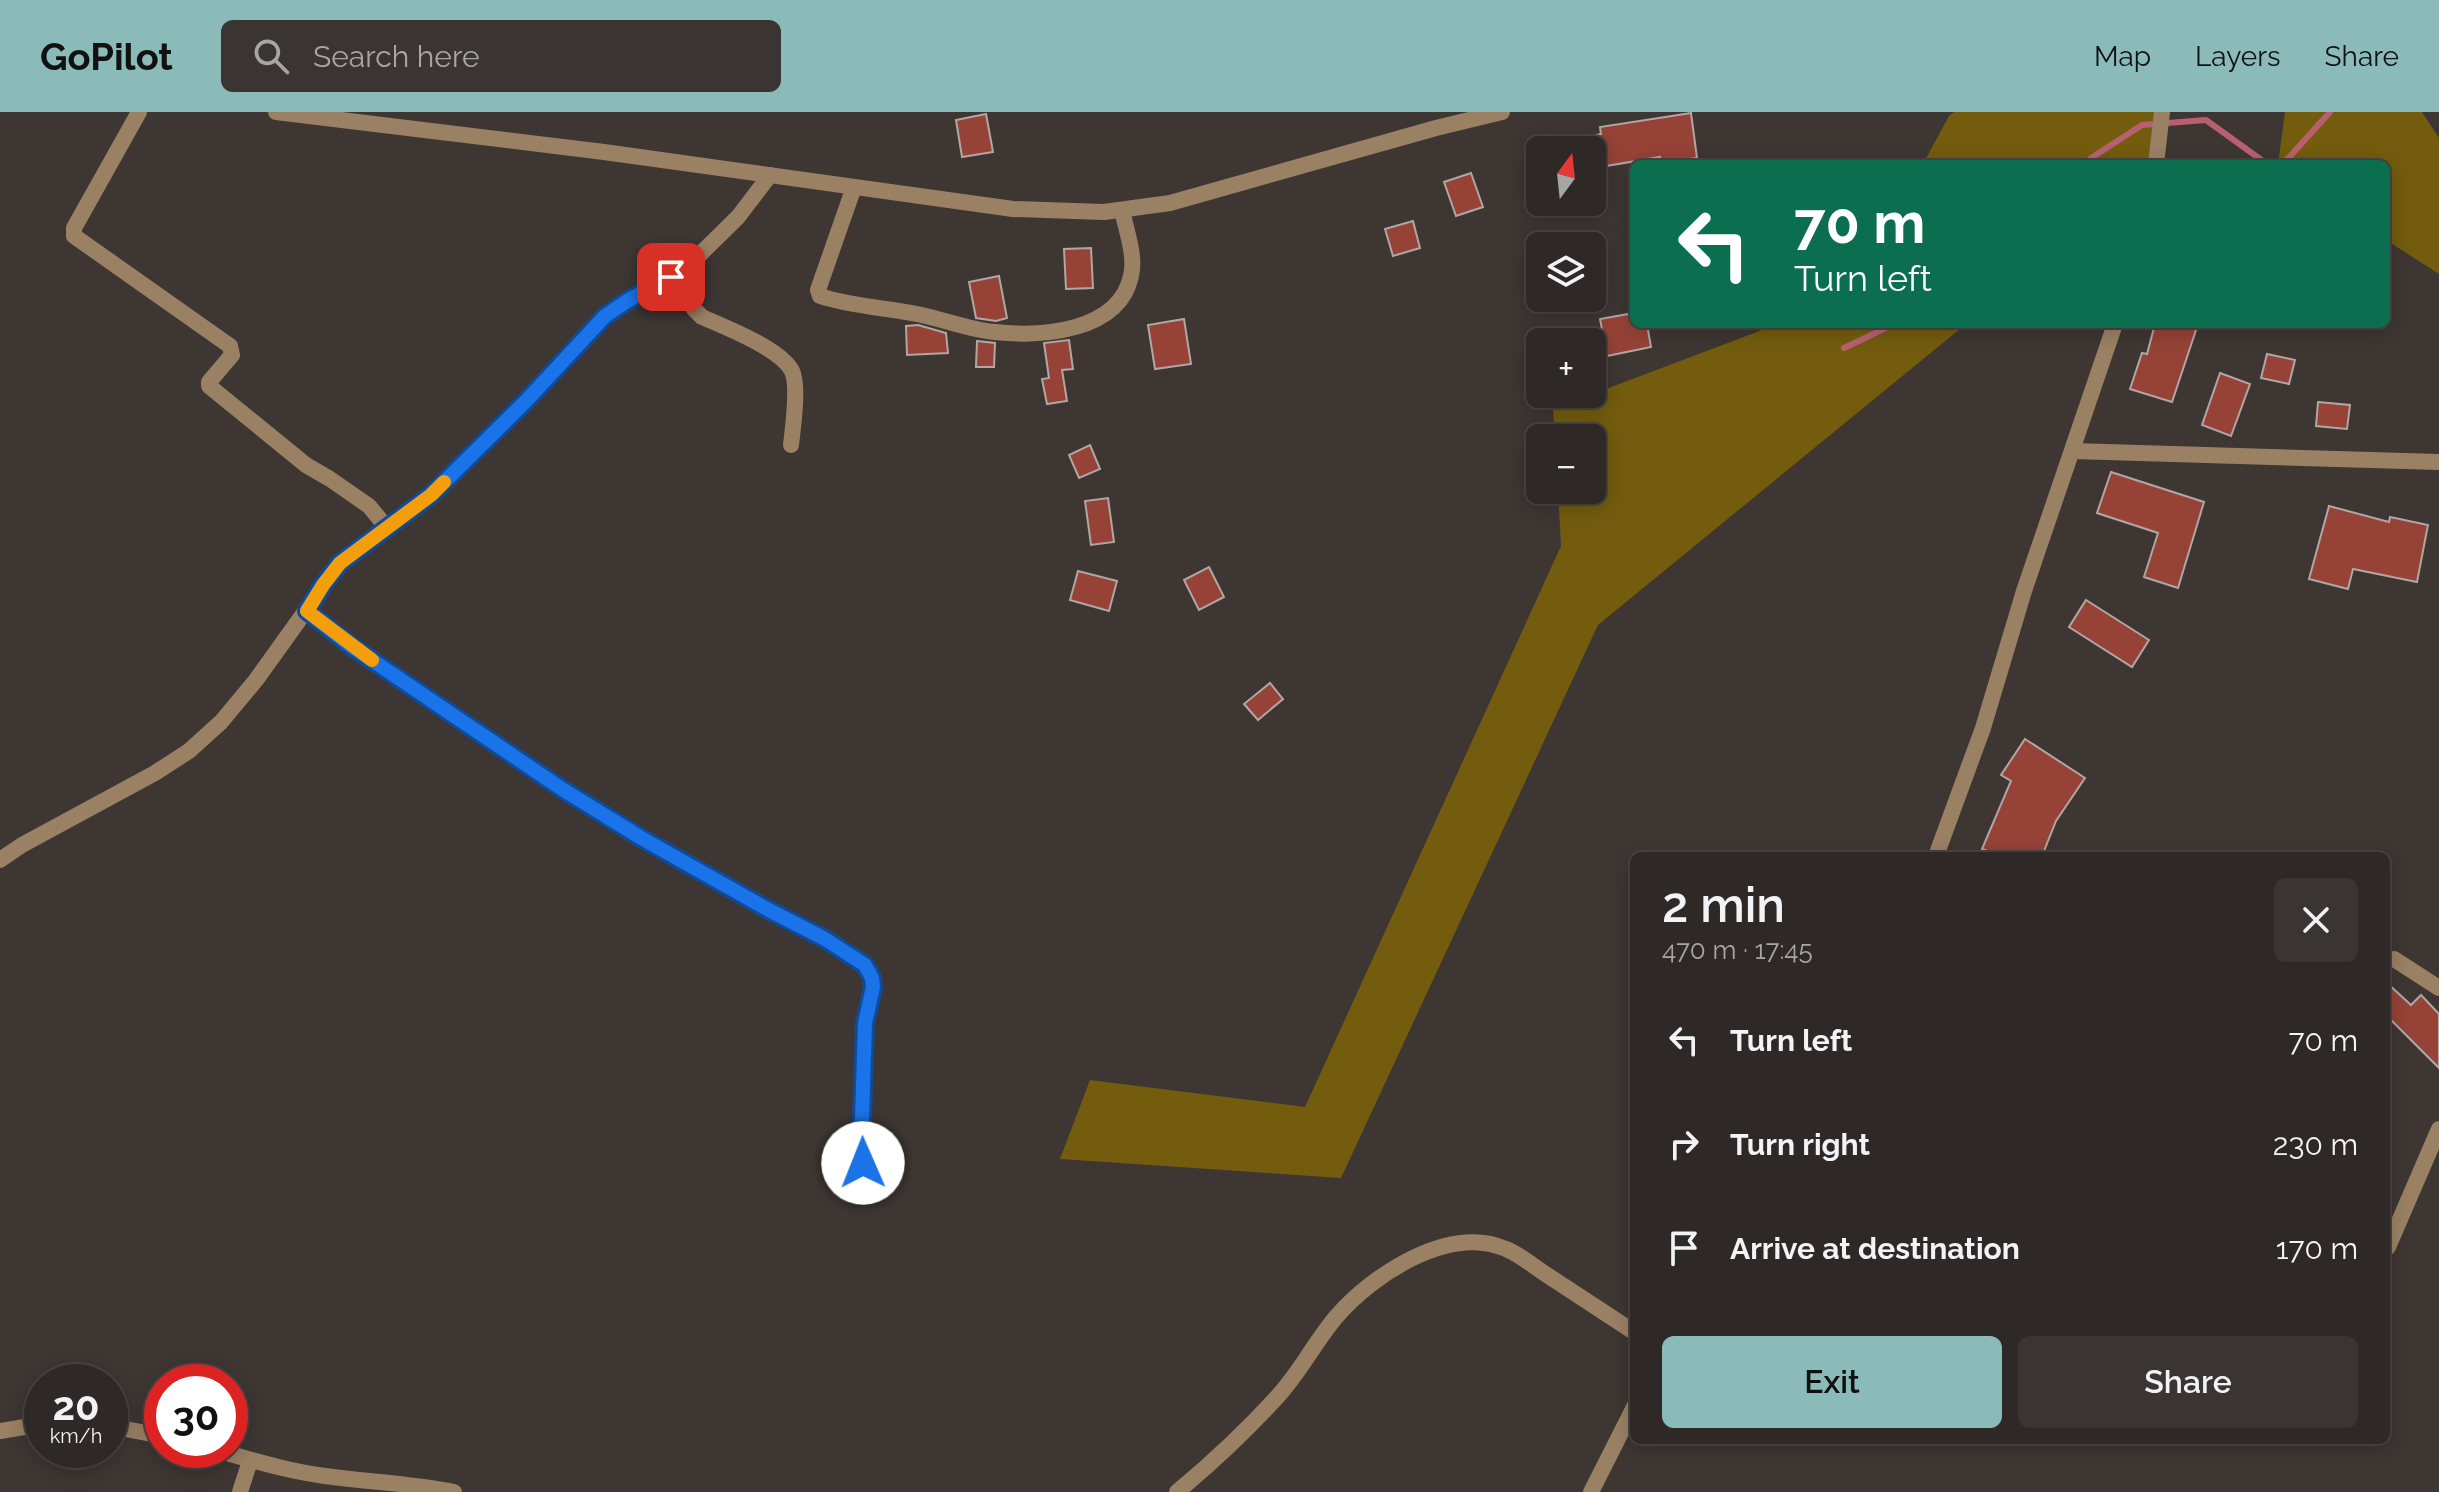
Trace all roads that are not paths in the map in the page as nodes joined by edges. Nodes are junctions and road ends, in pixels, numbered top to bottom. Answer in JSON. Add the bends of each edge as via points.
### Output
{"nodes":[{"id":1,"x":139,"y":112,"type":"edge"},
{"id":2,"x":276,"y":112,"type":"edge"},
{"id":3,"x":1502,"y":112,"type":"edge"},
{"id":4,"x":2162,"y":112,"type":"edge"},
{"id":5,"x":2156,"y":160,"type":"edge"},
{"id":6,"x":770,"y":175,"type":"junction"},
{"id":7,"x":854,"y":187,"type":"junction"},
{"id":8,"x":1122,"y":210,"type":"junction"},
{"id":9,"x":682,"y":272,"type":"junction"},
{"id":10,"x":2114,"y":328,"type":"edge"},
{"id":11,"x":791,"y":445,"type":"dead end"},
{"id":12,"x":2073,"y":451,"type":"junction"},
{"id":13,"x":2439,"y":462,"type":"edge"},
{"id":14,"x":387,"y":528,"type":"junction"},
{"id":15,"x":307,"y":611,"type":"junction"},
{"id":16,"x":1937,"y":852,"type":"edge"},
{"id":17,"x":0,"y":860,"type":"edge"},
{"id":18,"x":2394,"y":959,"type":"dead end"},
{"id":19,"x":2439,"y":988,"type":"edge"},
{"id":20,"x":2439,"y":1129,"type":"edge"},
{"id":21,"x":892,"y":1179,"type":"dead end"},
{"id":22,"x":2390,"y":1242,"type":"edge"},
{"id":23,"x":1630,"y":1329,"type":"edge"},
{"id":24,"x":1630,"y":1415,"type":"edge"},
{"id":25,"x":24,"y":1427,"type":"edge"},
{"id":26,"x":0,"y":1431,"type":"edge"},
{"id":27,"x":250,"y":1461,"type":"joint"},
{"id":28,"x":420,"y":1485,"type":"junction"},
{"id":29,"x":240,"y":1492,"type":"edge"},
{"id":30,"x":398,"y":1492,"type":"edge"},
{"id":31,"x":454,"y":1492,"type":"edge"},
{"id":32,"x":1177,"y":1492,"type":"edge"},
{"id":33,"x":1591,"y":1492,"type":"edge"}],
"edges":[{"from":1,"to":14,"type":"street","via":[[74,236],[230,346],[232,355],[209,386],[306,465],[369,506]]},
{"from":2,"to":6,"type":"street"},
{"from":3,"to":8,"type":"street","via":[[1170,203]]},
{"from":4,"to":5,"type":"street"},
{"from":6,"to":7,"type":"street"},
{"from":6,"to":9,"type":"street","via":[[738,217]]},
{"from":7,"to":8,"type":"street","via":[[1013,209]]},
{"from":7,"to":8,"type":"street","via":[[820,296],[996,332],[1077,326],[1110,311],[1131,276]]},
{"from":9,"to":11,"type":"street","via":[[694,309],[702,317],[775,352],[793,372]]},
{"from":9,"to":14,"type":"street","via":[[605,316],[431,495]]},
{"from":10,"to":12,"type":"street"},
{"from":12,"to":13,"type":"street"},
{"from":12,"to":16,"type":"street"},
{"from":14,"to":15,"type":"street","via":[[340,563]]},
{"from":15,"to":17,"type":"street","via":[[221,722],[189,751]]},
{"from":15,"to":21,"type":"street","via":[[562,789],[865,965],[873,987],[865,1023],[861,1150],[867,1171]]},
{"from":18,"to":19,"type":"street"},
{"from":20,"to":22,"type":"street"},
{"from":23,"to":32,"type":"street","via":[[1507,1249],[1479,1242],[1444,1246],[1394,1269],[1336,1316],[1280,1393]]},
{"from":24,"to":33,"type":"street"},
{"from":25,"to":26,"type":"street"},
{"from":27,"to":28,"type":"street","via":[[325,1476]]},
{"from":27,"to":29,"type":"street"},
{"from":28,"to":30,"type":"street"},
{"from":28,"to":31,"type":"street"}]}
